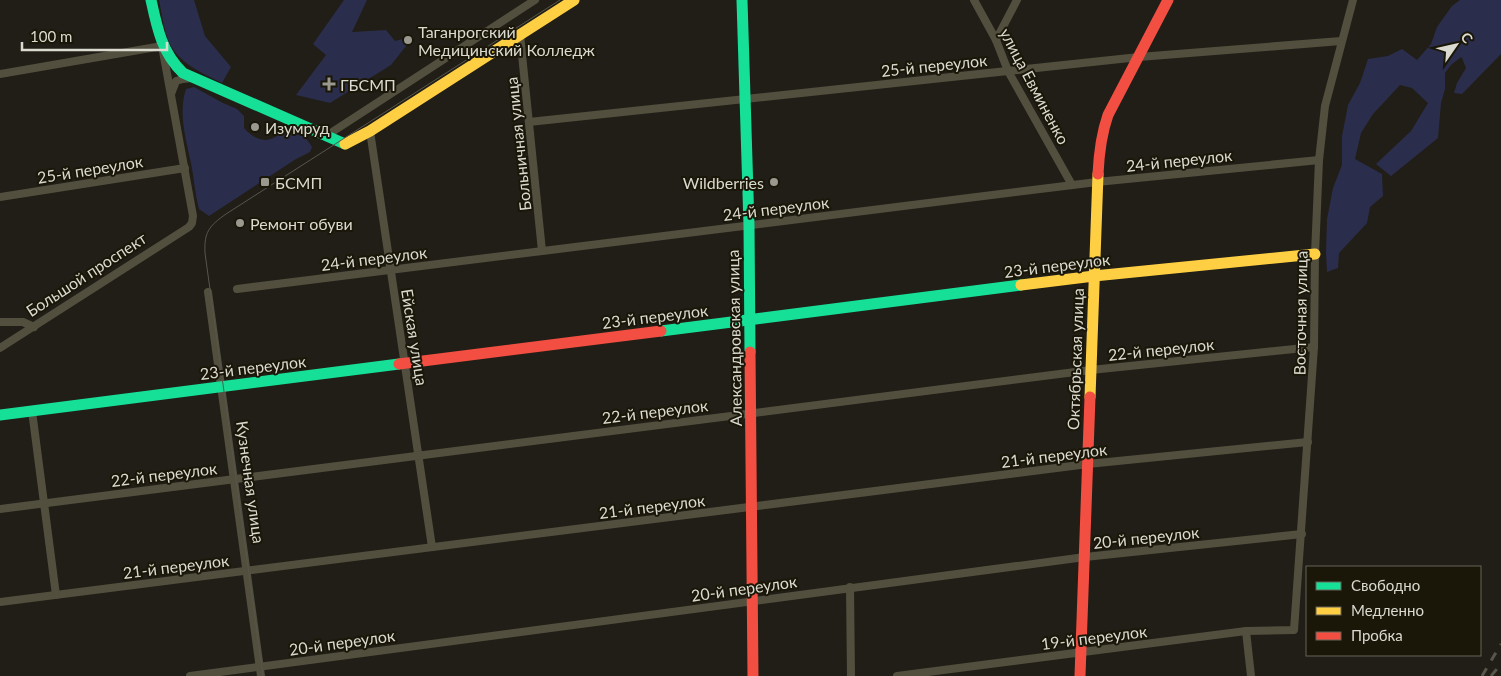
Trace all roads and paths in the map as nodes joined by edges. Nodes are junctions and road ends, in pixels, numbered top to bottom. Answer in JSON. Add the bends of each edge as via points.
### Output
{"nodes":[{"id":1,"x":151,"y":0,"type":"edge"},
{"id":2,"x":535,"y":0,"type":"edge"},
{"id":3,"x":574,"y":0,"type":"edge"},
{"id":4,"x":742,"y":0,"type":"edge"},
{"id":5,"x":974,"y":0,"type":"edge"},
{"id":6,"x":1017,"y":0,"type":"edge"},
{"id":7,"x":1168,"y":0,"type":"edge"},
{"id":8,"x":1353,"y":0,"type":"edge"},
{"id":9,"x":520,"y":35,"type":"junction"},
{"id":10,"x":996,"y":40,"type":"junction"},
{"id":11,"x":1341,"y":41,"type":"junction"},
{"id":12,"x":162,"y":46,"type":"junction"},
{"id":13,"x":1138,"y":57,"type":"junction"},
{"id":14,"x":1008,"y":71,"type":"junction"},
{"id":15,"x":0,"y":74,"type":"edge"},
{"id":16,"x":192,"y":78,"type":"junction"},
{"id":17,"x":170,"y":95,"type":"junction"},
{"id":18,"x":745,"y":99,"type":"junction"},
{"id":19,"x":529,"y":122,"type":"junction"},
{"id":20,"x":370,"y":131,"type":"junction"},
{"id":21,"x":326,"y":136,"type":"junction"},
{"id":22,"x":1319,"y":160,"type":"junction"},
{"id":23,"x":185,"y":168,"type":"junction"},
{"id":24,"x":1097,"y":182,"type":"junction"},
{"id":25,"x":1072,"y":185,"type":"junction"},
{"id":26,"x":0,"y":197,"type":"edge"},
{"id":27,"x":749,"y":225,"type":"junction"},
{"id":28,"x":542,"y":251,"type":"junction"},
{"id":29,"x":1314,"y":254,"type":"junction"},
{"id":30,"x":390,"y":270,"type":"junction"},
{"id":31,"x":1094,"y":276,"type":"junction"},
{"id":32,"x":237,"y":289,"type":"dead end"},
{"id":33,"x":208,"y":292,"type":"dead end"},
{"id":34,"x":750,"y":320,"type":"junction"},
{"id":35,"x":0,"y":322,"type":"edge"},
{"id":36,"x":34,"y":327,"type":"junction"},
{"id":37,"x":1314,"y":347,"type":"junction"},
{"id":38,"x":0,"y":348,"type":"edge"},
{"id":39,"x":405,"y":364,"type":"junction"},
{"id":40,"x":1091,"y":370,"type":"junction"},
{"id":41,"x":222,"y":387,"type":"junction"},
{"id":42,"x":32,"y":411,"type":"junction"},
{"id":43,"x":752,"y":413,"type":"junction"},
{"id":44,"x":0,"y":415,"type":"edge"},
{"id":45,"x":1308,"y":442,"type":"junction"},
{"id":46,"x":418,"y":455,"type":"junction"},
{"id":47,"x":1088,"y":464,"type":"junction"},
{"id":48,"x":234,"y":479,"type":"junction"},
{"id":49,"x":44,"y":503,"type":"junction"},
{"id":50,"x":752,"y":507,"type":"junction"},
{"id":51,"x":0,"y":508,"type":"edge"},
{"id":52,"x":1302,"y":534,"type":"junction"},
{"id":53,"x":432,"y":547,"type":"junction"},
{"id":54,"x":1085,"y":557,"type":"junction"},
{"id":55,"x":247,"y":571,"type":"junction"},
{"id":56,"x":850,"y":587,"type":"junction"},
{"id":57,"x":56,"y":595,"type":"junction"},
{"id":58,"x":753,"y":600,"type":"junction"},
{"id":59,"x":0,"y":602,"type":"edge"},
{"id":60,"x":1294,"y":630,"type":"joint"},
{"id":61,"x":1246,"y":631,"type":"junction"},
{"id":62,"x":1081,"y":652,"type":"junction"},
{"id":63,"x":260,"y":672,"type":"edge"},
{"id":64,"x":190,"y":676,"type":"edge"},
{"id":65,"x":753,"y":676,"type":"edge"},
{"id":66,"x":851,"y":676,"type":"edge"},
{"id":67,"x":897,"y":676,"type":"edge"},
{"id":68,"x":1080,"y":676,"type":"edge"},
{"id":69,"x":1251,"y":676,"type":"edge"}],
"edges":[{"from":1,"to":12,"type":"street"},
{"from":2,"to":21,"type":"street"},
{"from":3,"to":9,"type":"street"},
{"from":4,"to":18,"type":"street","name":"Александровская улица"},
{"from":5,"to":10,"type":"street","name":"улица Евминенко"},
{"from":6,"to":10,"type":"street"},
{"from":7,"to":13,"type":"street","name":"Октябрьская улица"},
{"from":8,"to":11,"type":"street","name":"Восточная улица"},
{"from":9,"to":19,"type":"street","name":"Больничная улица"},
{"from":9,"to":20,"type":"street"},
{"from":10,"to":14,"type":"street","name":"улица Евминенко"},
{"from":11,"to":13,"type":"street","name":"25-й переулок"},
{"from":11,"to":22,"type":"street","name":"Восточная улица","via":[[1325,106]]},
{"from":12,"to":15,"type":"street"},
{"from":12,"to":16,"type":"street","via":[[175,68]]},
{"from":12,"to":17,"type":"street"},
{"from":13,"to":14,"type":"street","name":"25-й переулок"},
{"from":13,"to":24,"type":"street","name":"Октябрьская улица","via":[[1102,131]]},
{"from":14,"to":18,"type":"street","name":"25-й переулок"},
{"from":14,"to":25,"type":"street","name":"улица Евминенко"},
{"from":16,"to":17,"type":"street","via":[[176,81]]},
{"from":16,"to":21,"type":"street"},
{"from":17,"to":23,"type":"street"},
{"from":18,"to":19,"type":"street","name":"25-й переулок"},
{"from":18,"to":27,"type":"street","name":"Александровская улица"},
{"from":19,"to":28,"type":"street","name":"Больничная улица"},
{"from":20,"to":21,"type":"street","via":[[345,144]]},
{"from":20,"to":30,"type":"street","name":"Ейская улица"},
{"from":22,"to":24,"type":"street","name":"24-й переулок"},
{"from":22,"to":29,"type":"street","name":"Восточная улица"},
{"from":23,"to":26,"type":"street","name":"25-й переулок"},
{"from":23,"to":36,"type":"street","name":"Большой проспект","via":[[193,216],[189,227]]},
{"from":24,"to":25,"type":"street","name":"24-й переулок"},
{"from":24,"to":31,"type":"street","name":"Октябрьская улица"},
{"from":25,"to":27,"type":"street","name":"24-й переулок"},
{"from":27,"to":28,"type":"street","name":"24-й переулок"},
{"from":27,"to":34,"type":"street","name":"Александровская улица"},
{"from":28,"to":30,"type":"street","name":"24-й переулок"},
{"from":29,"to":31,"type":"street","name":"23-й переулок"},
{"from":29,"to":37,"type":"street","name":"Восточная улица"},
{"from":30,"to":32,"type":"street","name":"24-й переулок"},
{"from":30,"to":39,"type":"street","name":"Ейская улица"},
{"from":31,"to":34,"type":"street","name":"23-й переулок"},
{"from":31,"to":40,"type":"street","name":"Октябрьская улица"},
{"from":33,"to":41,"type":"street","name":"Кузнечная улица"},
{"from":34,"to":39,"type":"street","name":"23-й переулок"},
{"from":34,"to":43,"type":"street","name":"Александровская улица"},
{"from":35,"to":36,"type":"street","via":[[23,322]]},
{"from":36,"to":38,"type":"street","name":"Большой проспект"},
{"from":37,"to":40,"type":"street","name":"22-й переулок"},
{"from":37,"to":45,"type":"street","name":"Восточная улица"},
{"from":39,"to":41,"type":"street","name":"23-й переулок"},
{"from":39,"to":46,"type":"street","name":"Ейская улица"},
{"from":40,"to":43,"type":"street","name":"22-й переулок"},
{"from":40,"to":47,"type":"street","name":"Октябрьская улица"},
{"from":41,"to":42,"type":"street","name":"23-й переулок"},
{"from":41,"to":48,"type":"street","name":"Кузнечная улица"},
{"from":42,"to":44,"type":"street","name":"23-й переулок"},
{"from":42,"to":49,"type":"street"},
{"from":43,"to":46,"type":"street","name":"22-й переулок"},
{"from":43,"to":50,"type":"street","name":"Александровская улица"},
{"from":45,"to":47,"type":"street","name":"21-й переулок"},
{"from":45,"to":52,"type":"street","name":"Восточная улица"},
{"from":46,"to":48,"type":"street","name":"22-й переулок"},
{"from":46,"to":53,"type":"street","name":"Ейская улица"},
{"from":47,"to":50,"type":"street","name":"21-й переулок"},
{"from":47,"to":54,"type":"street","name":"Октябрьская улица"},
{"from":48,"to":49,"type":"street","name":"22-й переулок"},
{"from":48,"to":55,"type":"street","name":"Кузнечная улица"},
{"from":49,"to":51,"type":"street","name":"22-й переулок"},
{"from":49,"to":57,"type":"street"},
{"from":50,"to":53,"type":"street","name":"21-й переулок"},
{"from":50,"to":58,"type":"street","name":"Александровская улица"},
{"from":52,"to":54,"type":"street","name":"20-й переулок"},
{"from":52,"to":60,"type":"street","name":"Восточная улица"},
{"from":53,"to":55,"type":"street","name":"21-й переулок"},
{"from":54,"to":56,"type":"street","name":"20-й переулок"},
{"from":54,"to":62,"type":"street","name":"Октябрьская улица"},
{"from":55,"to":57,"type":"street","name":"21-й переулок"},
{"from":55,"to":63,"type":"street","name":"Кузнечная улица"},
{"from":56,"to":58,"type":"street","name":"20-й переулок"},
{"from":56,"to":66,"type":"street"},
{"from":57,"to":59,"type":"street","name":"21-й переулок"},
{"from":58,"to":63,"type":"street","name":"20-й переулок"},
{"from":58,"to":65,"type":"street","name":"Александровская улица"},
{"from":60,"to":61,"type":"street","name":"19-й переулок"},
{"from":61,"to":62,"type":"street","name":"19-й переулок"},
{"from":61,"to":69,"type":"street"},
{"from":62,"to":67,"type":"street","name":"19-й переулок"},
{"from":62,"to":68,"type":"street","name":"Октябрьская улица"},
{"from":63,"to":64,"type":"street","name":"20-й переулок"}]}
